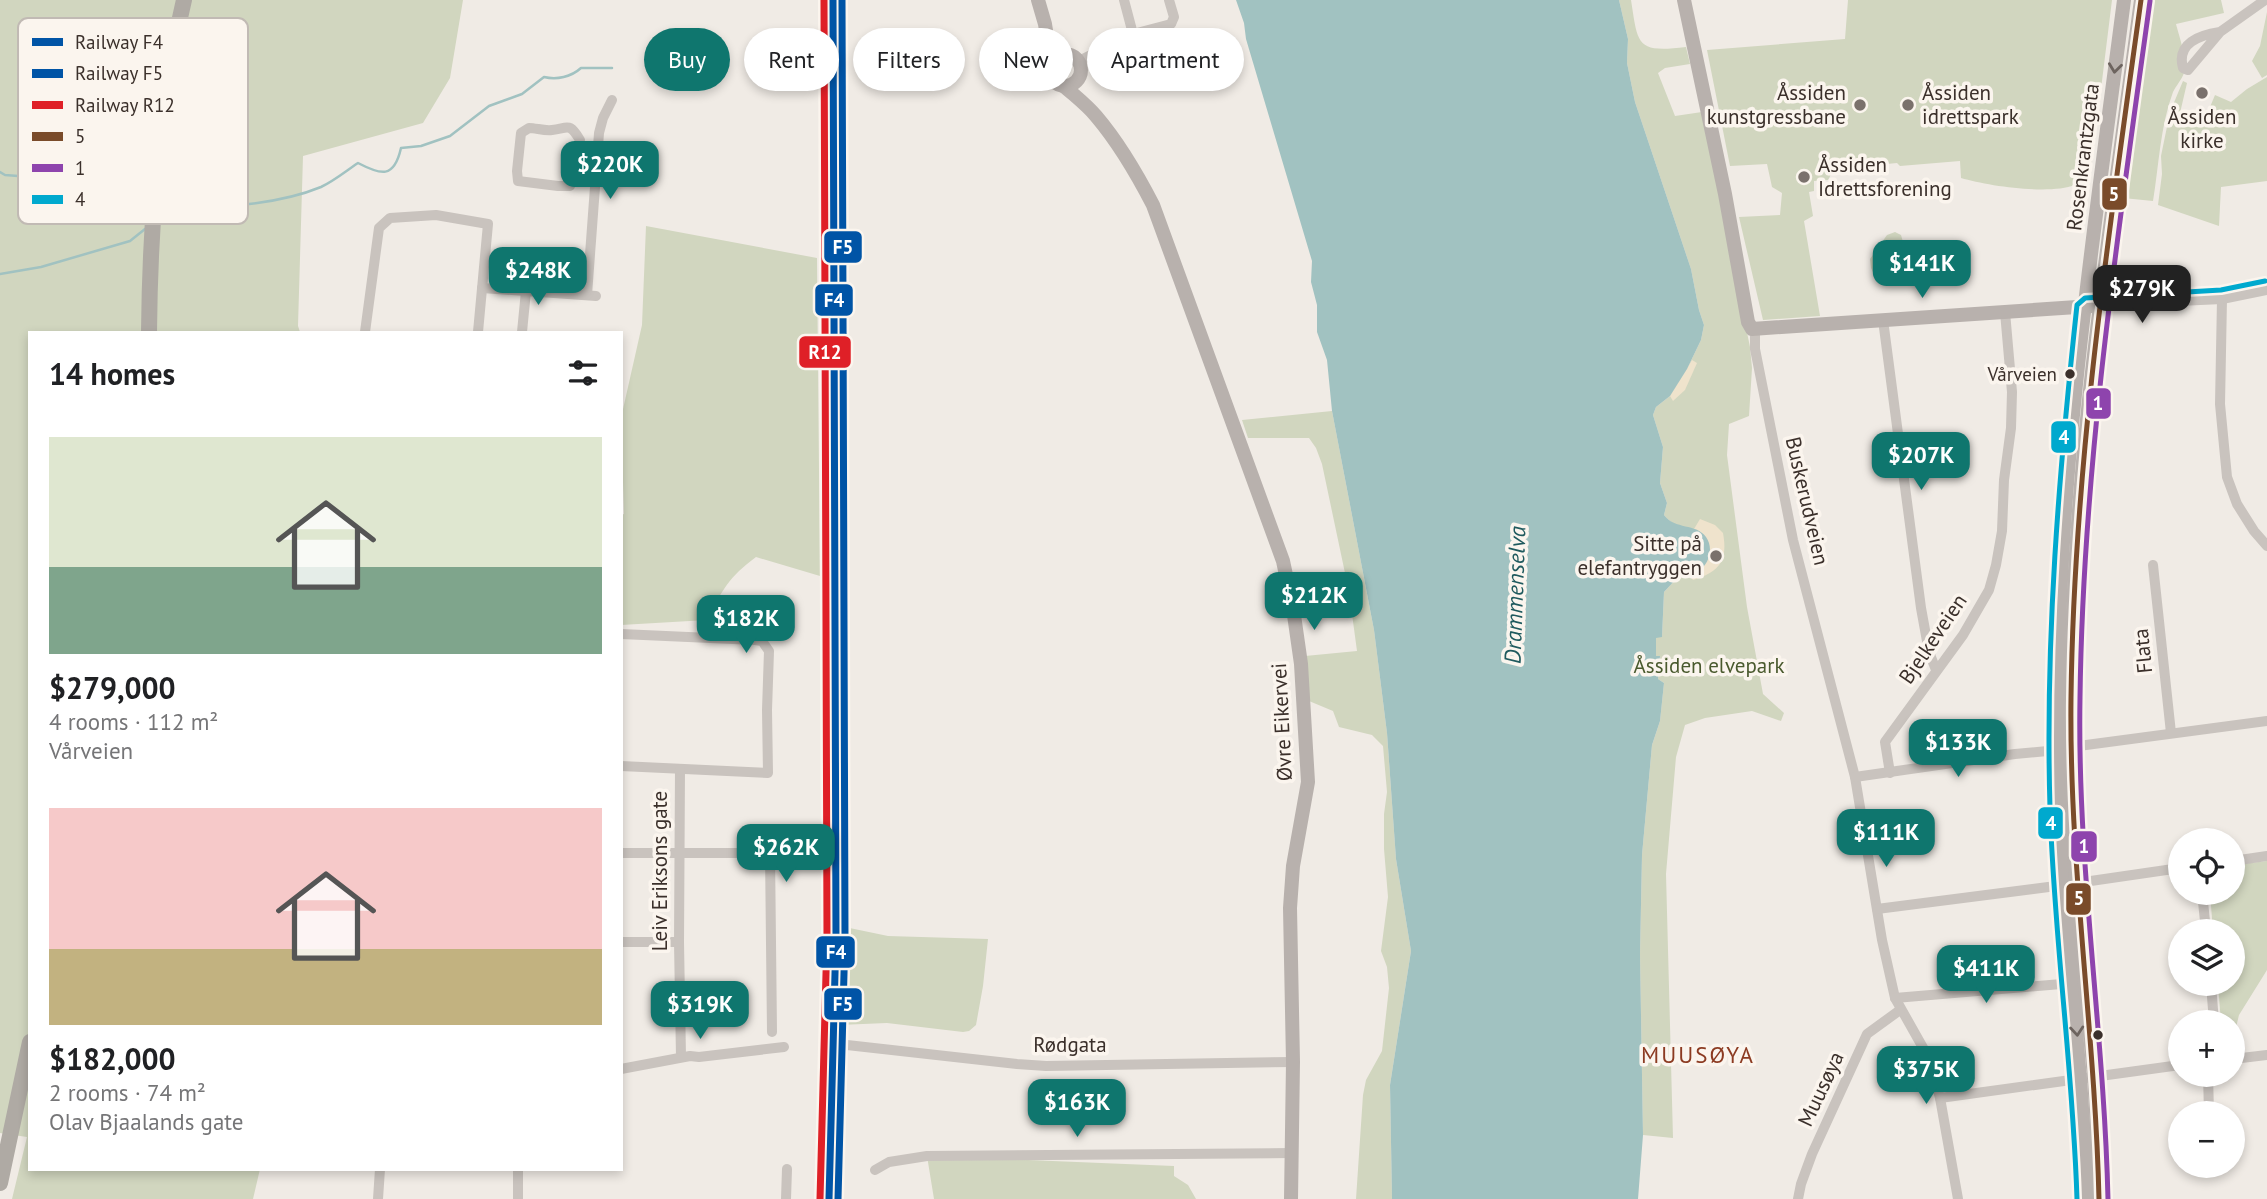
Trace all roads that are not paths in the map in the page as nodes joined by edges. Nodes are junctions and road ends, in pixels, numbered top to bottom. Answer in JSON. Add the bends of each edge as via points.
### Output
{"nodes":[{"id":1,"x":177,"y":0,"type":"edge"},
{"id":2,"x":184,"y":0,"type":"edge"},
{"id":3,"x":1038,"y":0,"type":"edge"},
{"id":4,"x":1124,"y":0,"type":"edge"},
{"id":5,"x":1169,"y":0,"type":"edge"},
{"id":6,"x":1684,"y":0,"type":"edge"},
{"id":7,"x":2124,"y":0,"type":"edge"},
{"id":8,"x":2141,"y":0,"type":"edge"},
{"id":9,"x":2265,"y":0,"type":"edge"},
{"id":10,"x":173,"y":18,"type":"edge"},
{"id":11,"x":180,"y":18,"type":"edge"},
{"id":12,"x":1045,"y":24,"type":"junction"},
{"id":13,"x":1046,"y":28,"type":"edge"},
{"id":14,"x":1048,"y":28,"type":"edge"},
{"id":15,"x":1131,"y":28,"type":"edge"},
{"id":16,"x":1156,"y":28,"type":"edge"},
{"id":17,"x":2220,"y":33,"type":"dead end"},
{"id":18,"x":1073,"y":58,"type":"edge"},
{"id":19,"x":1080,"y":76,"type":"junction"},
{"id":20,"x":1073,"y":84,"type":"edge"},
{"id":21,"x":1070,"y":91,"type":"edge"},
{"id":22,"x":612,"y":100,"type":"dead end"},
{"id":23,"x":1096,"y":115,"type":"junction"},
{"id":24,"x":580,"y":140,"type":"dead end"},
{"id":25,"x":570,"y":186,"type":"dead end"},
{"id":26,"x":146,"y":224,"type":"edge"},
{"id":27,"x":152,"y":224,"type":"edge"},
{"id":28,"x":482,"y":288,"type":"junction"},
{"id":29,"x":2267,"y":290,"type":"edge"},
{"id":30,"x":526,"y":291,"type":"junction"},
{"id":31,"x":2222,"y":299,"type":"junction"},
{"id":32,"x":2101,"y":306,"type":"junction"},
{"id":33,"x":2085,"y":307,"type":"junction"},
{"id":34,"x":2005,"y":313,"type":"junction"},
{"id":35,"x":1883,"y":320,"type":"junction"},
{"id":36,"x":1755,"y":330,"type":"junction"},
{"id":37,"x":143,"y":331,"type":"edge"},
{"id":38,"x":149,"y":331,"type":"edge"},
{"id":39,"x":365,"y":331,"type":"edge"},
{"id":40,"x":478,"y":331,"type":"edge"},
{"id":41,"x":522,"y":331,"type":"edge"},
{"id":42,"x":2267,"y":546,"type":"edge"},
{"id":43,"x":2153,"y":565,"type":"dead end"},
{"id":44,"x":623,"y":634,"type":"edge"},
{"id":45,"x":1936,"y":670,"type":"junction"},
{"id":46,"x":2267,"y":721,"type":"edge"},
{"id":47,"x":2171,"y":733,"type":"junction"},
{"id":48,"x":2064,"y":749,"type":"junction"},
{"id":49,"x":623,"y":766,"type":"edge"},
{"id":50,"x":680,"y":769,"type":"junction"},
{"id":51,"x":1890,"y":773,"type":"junction"},
{"id":52,"x":1855,"y":777,"type":"junction"},
{"id":53,"x":623,"y":853,"type":"edge"},
{"id":54,"x":678,"y":853,"type":"junction"},
{"id":55,"x":2267,"y":856,"type":"edge"},
{"id":56,"x":2245,"y":859,"type":"edge"},
{"id":57,"x":2168,"y":870,"type":"edge"},
{"id":58,"x":2070,"y":884,"type":"junction"},
{"id":59,"x":1877,"y":909,"type":"junction"},
{"id":60,"x":623,"y":942,"type":"edge"},
{"id":61,"x":679,"y":942,"type":"junction"},
{"id":62,"x":2073,"y":983,"type":"junction"},
{"id":63,"x":1895,"y":998,"type":"junction"},
{"id":64,"x":1900,"y":1010,"type":"junction"},
{"id":65,"x":772,"y":1032,"type":"dead end"},
{"id":66,"x":847,"y":1045,"type":"dead end"},
{"id":67,"x":784,"y":1047,"type":"dead end"},
{"id":68,"x":28,"y":1051,"type":"edge"},
{"id":69,"x":2267,"y":1055,"type":"edge"},
{"id":70,"x":681,"y":1057,"type":"junction"},
{"id":71,"x":2245,"y":1058,"type":"edge"},
{"id":72,"x":1293,"y":1062,"type":"junction"},
{"id":73,"x":2168,"y":1067,"type":"edge"},
{"id":74,"x":623,"y":1069,"type":"edge"},
{"id":75,"x":2088,"y":1079,"type":"junction"},
{"id":76,"x":1940,"y":1098,"type":"junction"},
{"id":77,"x":1291,"y":1153,"type":"junction"},
{"id":78,"x":787,"y":1170,"type":"dead end"},
{"id":79,"x":875,"y":1170,"type":"dead end"},
{"id":80,"x":380,"y":1171,"type":"edge"},
{"id":81,"x":518,"y":1171,"type":"edge"},
{"id":82,"x":0,"y":1183,"type":"edge"},
{"id":83,"x":378,"y":1199,"type":"edge"},
{"id":84,"x":518,"y":1199,"type":"edge"},
{"id":85,"x":786,"y":1199,"type":"edge"},
{"id":86,"x":1291,"y":1199,"type":"edge"},
{"id":87,"x":1798,"y":1199,"type":"edge"},
{"id":88,"x":1958,"y":1199,"type":"edge"},
{"id":89,"x":2086,"y":1199,"type":"edge"},
{"id":90,"x":2099,"y":1199,"type":"edge"}],
"edges":[{"from":1,"to":10,"type":"highway"},
{"from":2,"to":11,"type":"highway"},
{"from":3,"to":12,"type":"main road"},
{"from":4,"to":15,"type":"street"},
{"from":5,"to":16,"type":"street","via":[[1174,17],[1171,24]]},
{"from":6,"to":36,"type":"main road","name":"Buskerudveien","via":[[1748,322]]},
{"from":7,"to":33,"type":"main road","name":"Rosenkrantzgata","one_way":true},
{"from":8,"to":32,"type":"main road","name":"Rosenkrantzgata"},
{"from":9,"to":17,"type":"street"},
{"from":12,"to":13,"type":"main road"},
{"from":12,"to":14,"type":"main road"},
{"from":18,"to":19,"type":"main road","via":[[1082,71]]},
{"from":19,"to":20,"type":"main road"},
{"from":19,"to":23,"type":"main road","name":"Øvre Eikervei"},
{"from":21,"to":23,"type":"main road","name":"Øvre Eikervei"},
{"from":22,"to":30,"type":"street","via":[[599,133],[591,296]]},
{"from":23,"to":72,"type":"main road","name":"Øvre Eikervei","via":[[1141,182],[1160,223],[1283,561],[1293,608],[1308,782],[1290,908]]},
{"from":24,"to":25,"type":"street","via":[[567,127],[550,131],[528,128],[522,133],[519,181]]},
{"from":26,"to":37,"type":"highway"},
{"from":27,"to":38,"type":"highway"},
{"from":28,"to":30,"type":"street"},
{"from":28,"to":39,"type":"street","via":[[488,224],[436,215],[390,218],[379,228]]},
{"from":28,"to":40,"type":"street"},
{"from":29,"to":31,"type":"street"},
{"from":30,"to":41,"type":"street"},
{"from":31,"to":32,"type":"street"},
{"from":31,"to":42,"type":"street","via":[[2220,404],[2227,477],[2237,505]]},
{"from":32,"to":33,"type":"main road"},
{"from":32,"to":48,"type":"main road","name":"Rosenkrantzgata","via":[[2078,525]]},
{"from":33,"to":34,"type":"main road"},
{"from":33,"to":48,"type":"main road","name":"Rosenkrantzgata","via":[[2059,624]]},
{"from":34,"to":35,"type":"main road"},
{"from":34,"to":45,"type":"street","name":"Bjelkeveien","via":[[2011,428],[1996,565],[1976,614]]},
{"from":35,"to":36,"type":"main road"},
{"from":35,"to":45,"type":"street","via":[[1921,608]]},
{"from":36,"to":52,"type":"street","name":"Buskerudveien","via":[[1763,398],[1793,540]]},
{"from":43,"to":47,"type":"street","name":"Flata"},
{"from":44,"to":50,"type":"street","via":[[755,640],[767,645],[768,773]]},
{"from":45,"to":51,"type":"street","name":"Bjelkeveien","via":[[1885,742]]},
{"from":46,"to":47,"type":"street"},
{"from":47,"to":48,"type":"street"},
{"from":48,"to":51,"type":"street"},
{"from":48,"to":58,"type":"main road","name":"Rosenkrantzgata"},
{"from":49,"to":50,"type":"street"},
{"from":50,"to":54,"type":"street","name":"Leiv Eriksons gate"},
{"from":51,"to":52,"type":"street"},
{"from":52,"to":59,"type":"street","name":"Buskerudveien"},
{"from":53,"to":54,"type":"street"},
{"from":54,"to":61,"type":"street","name":"Leiv Eriksons gate"},
{"from":54,"to":65,"type":"street","via":[[770,853]]},
{"from":55,"to":56,"type":"street"},
{"from":57,"to":58,"type":"street"},
{"from":58,"to":59,"type":"street"},
{"from":58,"to":62,"type":"main road","name":"Rosenkrantzgata"},
{"from":58,"to":75,"type":"main road","name":"Rosenkrantzgata"},
{"from":59,"to":63,"type":"street","name":"Buskerudveien"},
{"from":60,"to":61,"type":"street"},
{"from":61,"to":70,"type":"street","name":"Leiv Eriksons gate"},
{"from":62,"to":63,"type":"street"},
{"from":62,"to":75,"type":"main road","name":"Rosenkrantzgata","one_way":true},
{"from":63,"to":64,"type":"street","name":"Buskerudveien"},
{"from":64,"to":76,"type":"street","name":"Buskerudveien","via":[[1926,1053]]},
{"from":64,"to":87,"type":"street","name":"Muusøya","via":[[1867,1034],[1816,1146]]},
{"from":66,"to":72,"type":"street","name":"Rødgata","via":[[1046,1066]]},
{"from":67,"to":70,"type":"street"},
{"from":68,"to":82,"type":"highway"},
{"from":69,"to":71,"type":"street"},
{"from":70,"to":74,"type":"street"},
{"from":72,"to":77,"type":"main road","name":"Øvre Eikervei"},
{"from":73,"to":75,"type":"street"},
{"from":75,"to":76,"type":"street"},
{"from":75,"to":89,"type":"main road","name":"Rosenkrantzgata"},
{"from":75,"to":90,"type":"main road","name":"Rosenkrantzgata"},
{"from":76,"to":88,"type":"street","name":"Buskerudveien"},
{"from":77,"to":79,"type":"street","via":[[927,1156],[889,1162]]},
{"from":77,"to":86,"type":"main road","name":"Øvre Eikervei"},
{"from":78,"to":85,"type":"street"},
{"from":80,"to":83,"type":"street"},
{"from":81,"to":84,"type":"street"}]}
